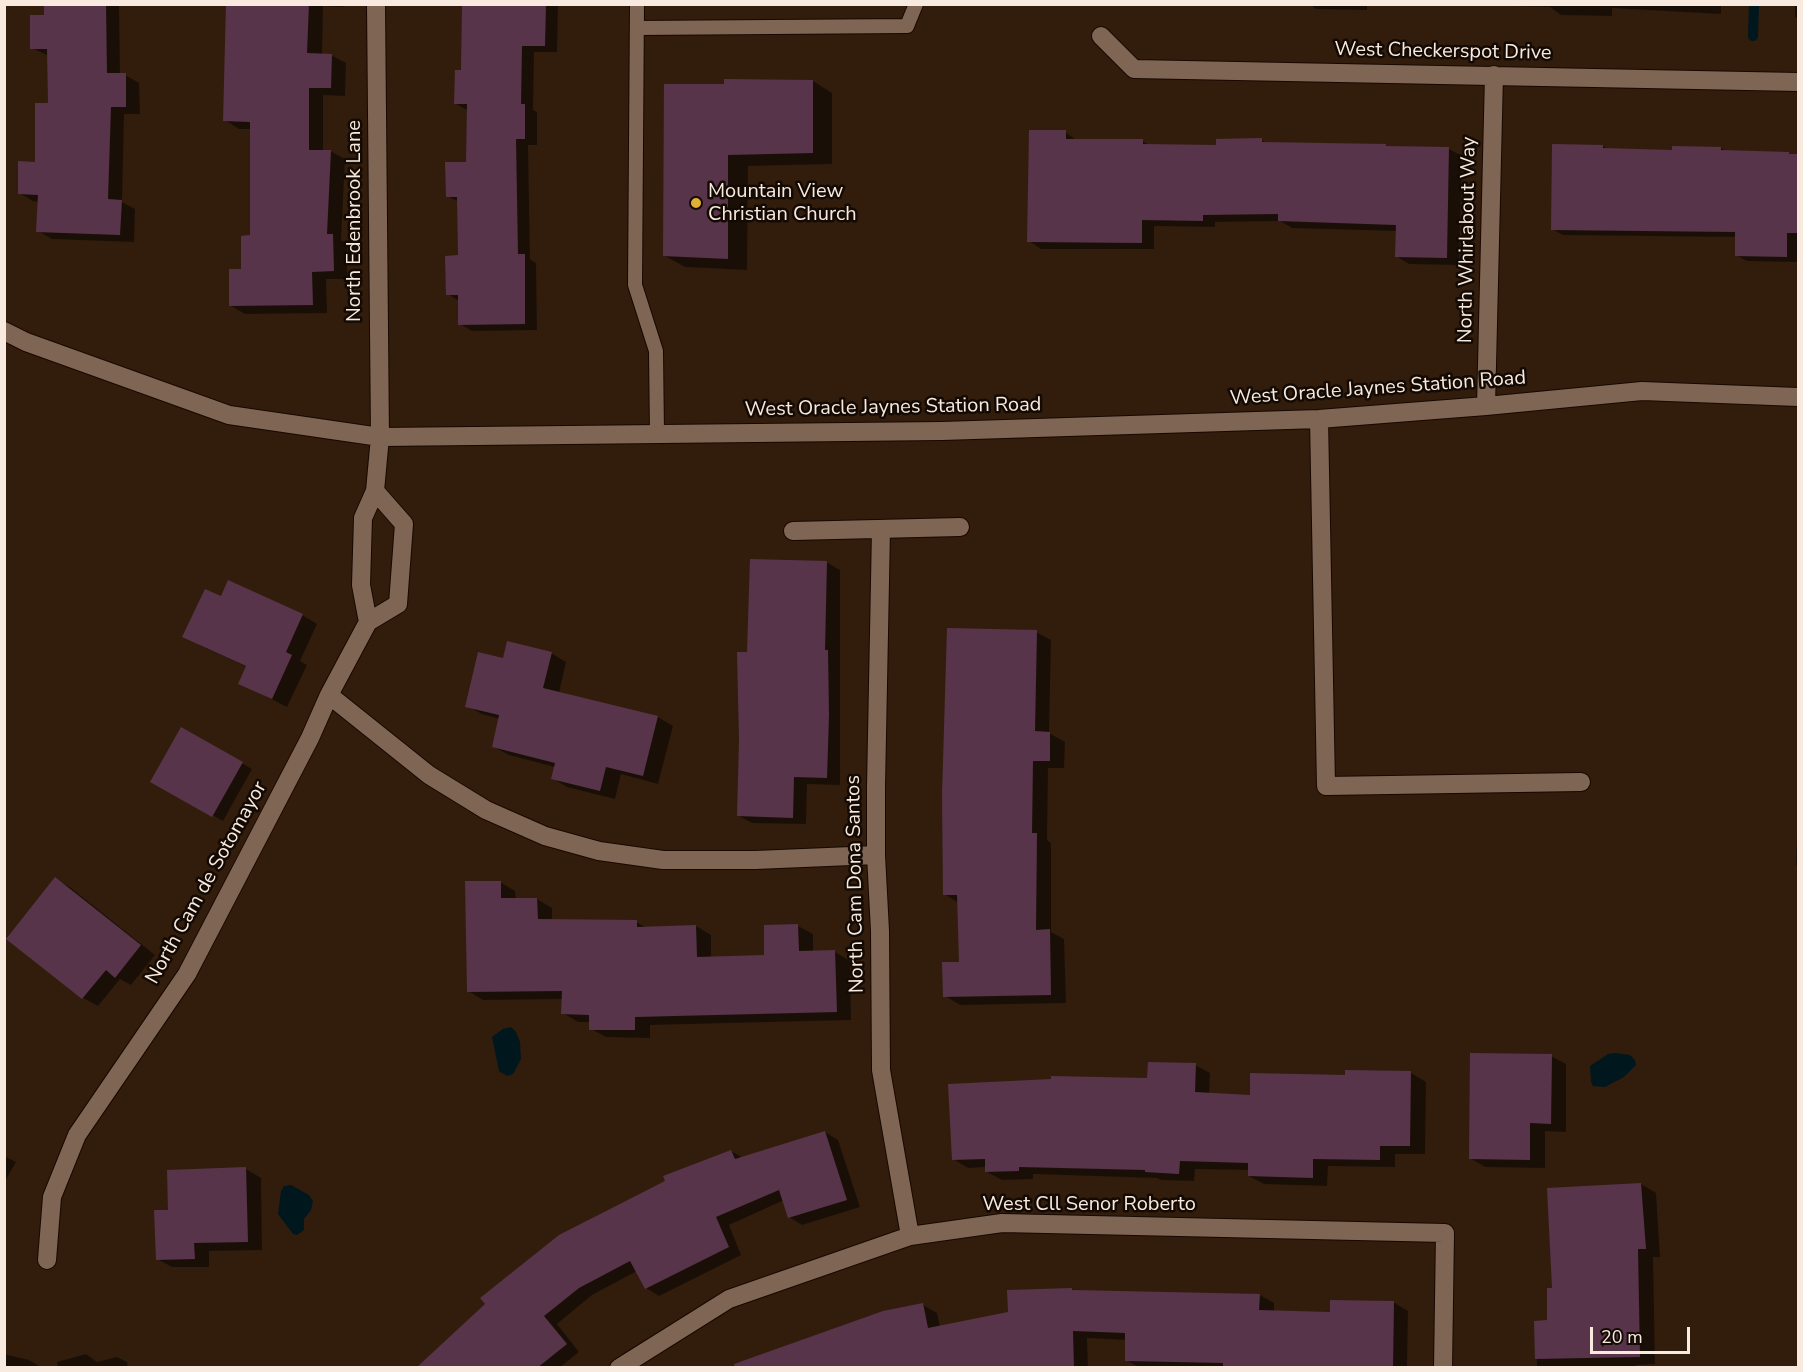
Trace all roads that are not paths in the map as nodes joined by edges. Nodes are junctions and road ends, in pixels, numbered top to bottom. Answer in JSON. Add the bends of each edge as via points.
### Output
{"nodes":[{"id":1,"x":376,"y":4,"type":"edge"},
{"id":2,"x":637,"y":4,"type":"edge"},
{"id":3,"x":916,"y":4,"type":"edge"},
{"id":4,"x":637,"y":28,"type":"junction"},
{"id":5,"x":1101,"y":36,"type":"dead end"},
{"id":6,"x":1494,"y":75,"type":"junction"},
{"id":7,"x":1798,"y":82,"type":"edge"},
{"id":8,"x":4,"y":331,"type":"edge"},
{"id":9,"x":1798,"y":397,"type":"edge"},
{"id":10,"x":1486,"y":406,"type":"junction"},
{"id":11,"x":1319,"y":419,"type":"junction"},
{"id":12,"x":657,"y":434,"type":"junction"},
{"id":13,"x":380,"y":437,"type":"junction"},
{"id":14,"x":375,"y":491,"type":"junction"},
{"id":15,"x":960,"y":527,"type":"dead end"},
{"id":16,"x":881,"y":530,"type":"junction"},
{"id":17,"x":793,"y":531,"type":"dead end"},
{"id":18,"x":368,"y":622,"type":"junction"},
{"id":19,"x":329,"y":695,"type":"junction"},
{"id":20,"x":1581,"y":782,"type":"dead end"},
{"id":21,"x":876,"y":855,"type":"junction"},
{"id":22,"x":910,"y":1236,"type":"junction"},
{"id":23,"x":47,"y":1260,"type":"dead end"},
{"id":24,"x":619,"y":1368,"type":"edge"},
{"id":25,"x":1443,"y":1368,"type":"edge"}],
"edges":[{"from":1,"to":13,"type":"street","name":"North Edenbrook Lane"},
{"from":2,"to":4,"type":"lane"},
{"from":3,"to":4,"type":"lane","via":[[907,26]]},
{"from":4,"to":12,"type":"lane","via":[[635,285],[656,351]]},
{"from":5,"to":6,"type":"street","name":"West Checkerspot Drive","via":[[1134,69]]},
{"from":6,"to":7,"type":"street","name":"West Checkerspot Drive"},
{"from":6,"to":10,"type":"street","name":"North Whirlabout Way"},
{"from":8,"to":13,"type":"street","name":"West Oracle Jaynes Station Road","via":[[229,415]]},
{"from":9,"to":10,"type":"street","name":"West Oracle Jaynes Station Road","via":[[1642,391]]},
{"from":10,"to":11,"type":"street","name":"West Oracle Jaynes Station Road"},
{"from":11,"to":12,"type":"street","name":"West Oracle Jaynes Station Road","via":[[942,431]]},
{"from":11,"to":20,"type":"street","via":[[1326,786]]},
{"from":12,"to":13,"type":"street","name":"West Oracle Jaynes Station Road"},
{"from":13,"to":14,"type":"street"},
{"from":14,"to":18,"type":"street","via":[[363,519],[361,585]]},
{"from":14,"to":18,"type":"street","via":[[404,524],[399,604]]},
{"from":15,"to":16,"type":"street"},
{"from":16,"to":17,"type":"street"},
{"from":16,"to":21,"type":"street","name":"North Cam Dona Santos"},
{"from":18,"to":19,"type":"street","name":"North Cam de Sotomayor"},
{"from":19,"to":21,"type":"street","via":[[429,775],[486,810],[545,836],[599,851],[663,860]]},
{"from":19,"to":23,"type":"street","name":"North Cam de Sotomayor","via":[[187,974],[77,1135],[52,1197]]},
{"from":21,"to":22,"type":"street","name":"North Cam Dona Santos","via":[[881,1070]]},
{"from":22,"to":24,"type":"street","name":"West Cll Senor Roberto","via":[[729,1299]]},
{"from":22,"to":25,"type":"street","name":"West Cll Senor Roberto","via":[[1002,1223],[1445,1233]]}]}
